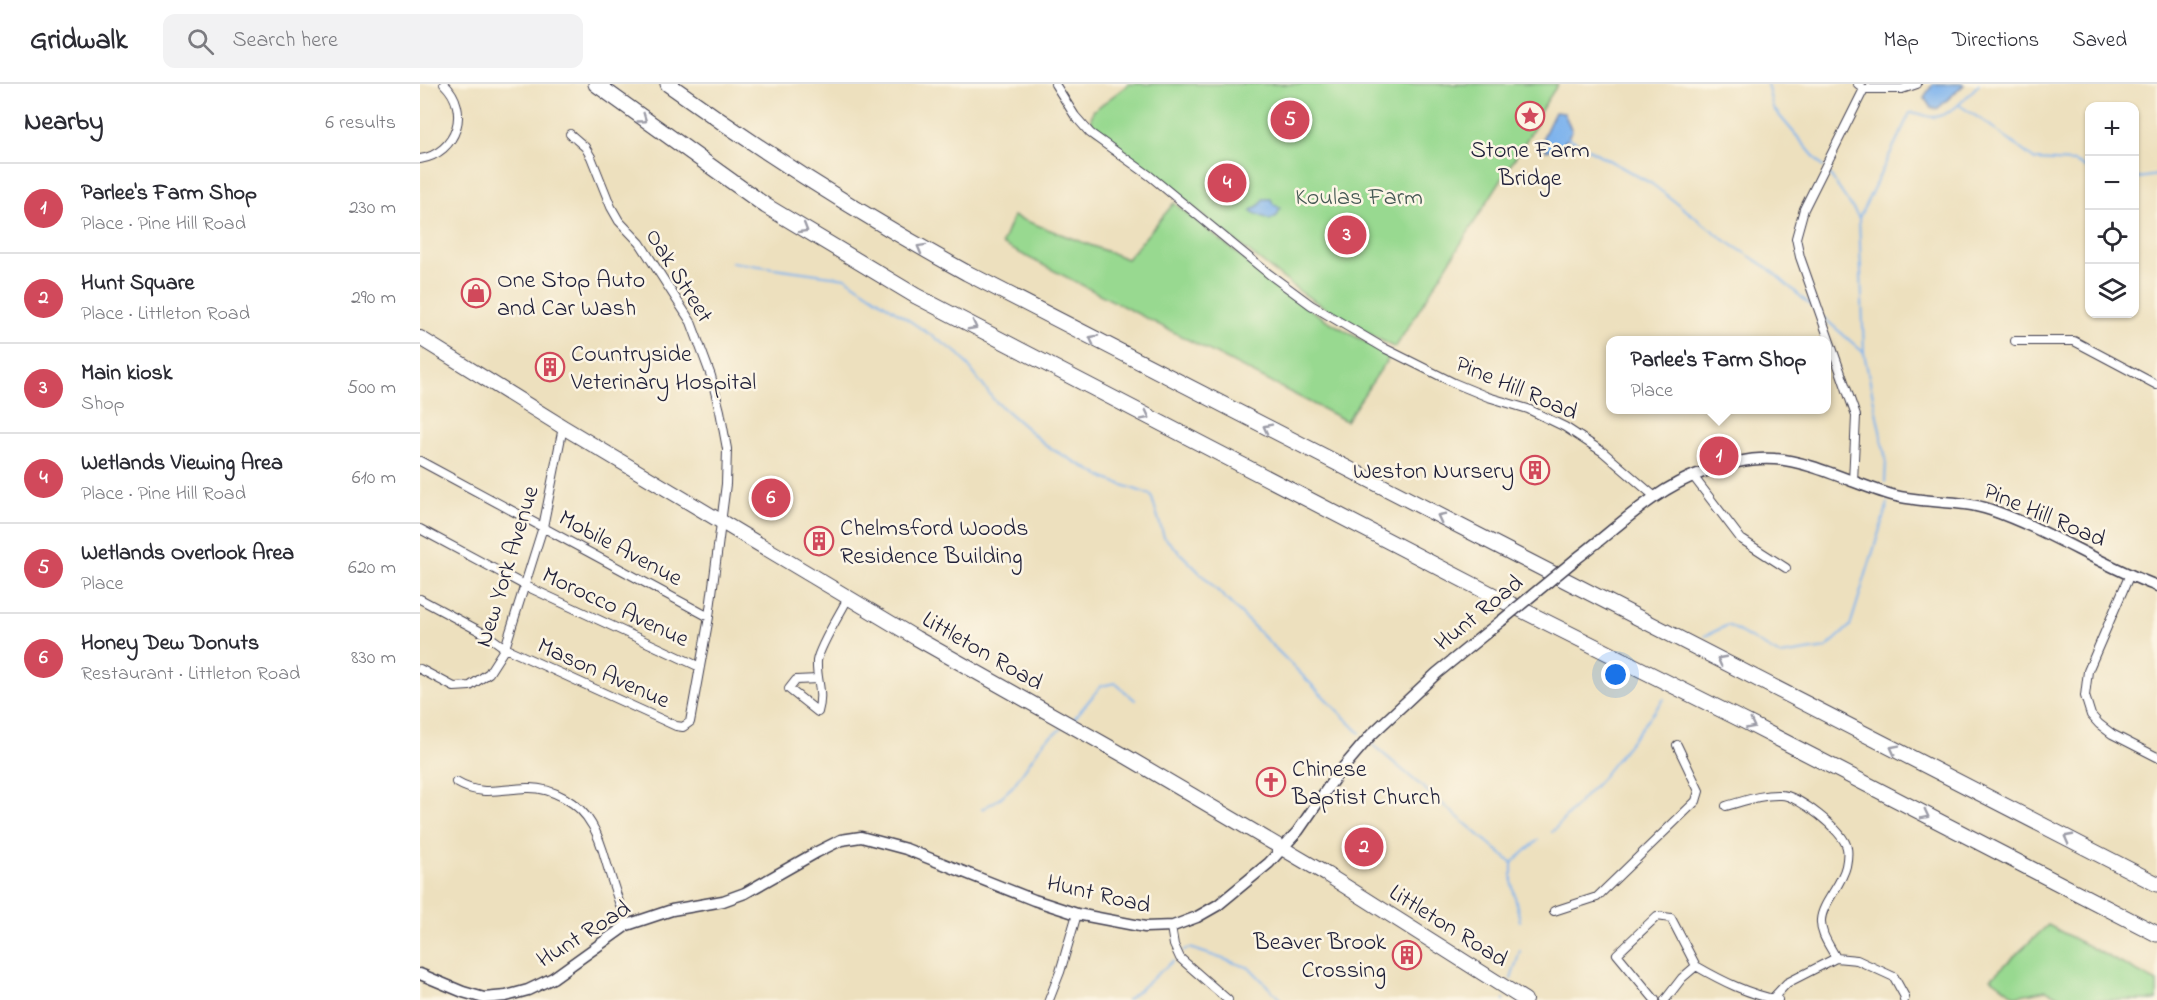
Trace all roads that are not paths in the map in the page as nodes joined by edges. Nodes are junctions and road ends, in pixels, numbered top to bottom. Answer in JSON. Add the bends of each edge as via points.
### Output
{"nodes":[{"id":1,"x":444,"y":84,"type":"edge"},
{"id":2,"x":596,"y":84,"type":"edge"},
{"id":3,"x":668,"y":84,"type":"edge"},
{"id":4,"x":1055,"y":84,"type":"edge"},
{"id":5,"x":1917,"y":84,"type":"edge"},
{"id":6,"x":1861,"y":86,"type":"edge"},
{"id":7,"x":570,"y":134,"type":"dead end"},
{"id":8,"x":420,"y":159,"type":"edge"},
{"id":9,"x":1829,"y":336,"type":"edge"},
{"id":10,"x":420,"y":338,"type":"edge"},
{"id":11,"x":2015,"y":341,"type":"dead end"},
{"id":12,"x":1831,"y":343,"type":"edge"},
{"id":13,"x":2157,"y":385,"type":"edge"},
{"id":14,"x":562,"y":427,"type":"junction"},
{"id":15,"x":420,"y":461,"type":"edge"},
{"id":16,"x":1693,"y":476,"type":"junction"},
{"id":17,"x":1853,"y":482,"type":"junction"},
{"id":18,"x":1654,"y":496,"type":"junction"},
{"id":19,"x":722,"y":522,"type":"junction"},
{"id":20,"x":543,"y":527,"type":"junction"},
{"id":21,"x":420,"y":529,"type":"edge"},
{"id":22,"x":1786,"y":568,"type":"dead end"},
{"id":23,"x":2130,"y":574,"type":"junction"},
{"id":24,"x":526,"y":586,"type":"junction"},
{"id":25,"x":2157,"y":586,"type":"edge"},
{"id":26,"x":848,"y":598,"type":"junction"},
{"id":27,"x":420,"y":599,"type":"edge"},
{"id":28,"x":708,"y":617,"type":"junction"},
{"id":29,"x":505,"y":648,"type":"junction"},
{"id":30,"x":700,"y":667,"type":"junction"},
{"id":31,"x":420,"y":669,"type":"edge"},
{"id":32,"x":818,"y":678,"type":"junction"},
{"id":33,"x":1677,"y":745,"type":"dead end"},
{"id":34,"x":2157,"y":757,"type":"edge"},
{"id":35,"x":456,"y":782,"type":"dead end"},
{"id":36,"x":1726,"y":806,"type":"dead end"},
{"id":37,"x":1284,"y":849,"type":"junction"},
{"id":38,"x":2094,"y":852,"type":"junction"},
{"id":39,"x":2157,"y":872,"type":"edge"},
{"id":40,"x":2157,"y":884,"type":"edge"},
{"id":41,"x":1554,"y":911,"type":"dead end"},
{"id":42,"x":1077,"y":914,"type":"junction"},
{"id":43,"x":627,"y":925,"type":"junction"},
{"id":44,"x":1171,"y":927,"type":"junction"},
{"id":45,"x":2157,"y":937,"type":"edge"},
{"id":46,"x":1836,"y":958,"type":"junction"},
{"id":47,"x":1696,"y":966,"type":"junction"},
{"id":48,"x":420,"y":974,"type":"edge"},
{"id":49,"x":1775,"y":999,"type":"edge"},
{"id":50,"x":1049,"y":1000,"type":"edge"},
{"id":51,"x":1228,"y":1000,"type":"edge"},
{"id":52,"x":1525,"y":1000,"type":"edge"},
{"id":53,"x":1654,"y":1000,"type":"edge"},
{"id":54,"x":1665,"y":1000,"type":"edge"},
{"id":55,"x":1904,"y":1000,"type":"edge"}],
"edges":[{"from":1,"to":8,"type":"street","via":[[456,102],[457,128],[444,149]]},
{"from":2,"to":45,"type":"highway","one_way":true,"via":[[766,206],[916,296]]},
{"from":38,"to":3,"type":"highway","one_way":true,"via":[[967,273],[830,194]]},
{"from":4,"to":18,"type":"street","name":"Pine Hill Road","via":[[1090,133],[1311,305],[1445,379],[1565,427],[1603,452]]},
{"from":5,"to":6,"type":"street","via":[[1902,89]]},
{"from":6,"to":9,"type":"street","via":[[1804,209],[1796,238]]},
{"from":7,"to":19,"type":"street","name":"Oak Street","via":[[591,157],[619,221],[640,243],[691,322],[711,376],[728,449]]},
{"from":10,"to":14,"type":"main road","name":"Littleton Road"},
{"from":11,"to":13,"type":"street","via":[[2074,341]]},
{"from":12,"to":17,"type":"street","via":[[1856,416]]},
{"from":14,"to":19,"type":"main road","name":"Littleton Road"},
{"from":14,"to":20,"type":"street","name":"New York Avenue"},
{"from":15,"to":20,"type":"street","name":"Mobile Avenue"},
{"from":16,"to":17,"type":"street","name":"Pine Hill Road","via":[[1732,464],[1777,459]]},
{"from":16,"to":18,"type":"street","name":"Pine Hill Road"},
{"from":16,"to":22,"type":"street","via":[[1742,539]]},
{"from":17,"to":23,"type":"street","name":"Pine Hill Road","via":[[1909,499],[1994,511]]},
{"from":18,"to":37,"type":"street","name":"Hunt Road","bridge":true,"via":[[1413,694],[1336,776]]},
{"from":19,"to":26,"type":"main road","name":"Littleton Road"},
{"from":19,"to":28,"type":"street","name":"Mason Avenue"},
{"from":20,"to":24,"type":"street","name":"New York Avenue"},
{"from":20,"to":28,"type":"street","name":"Mobile Avenue"},
{"from":21,"to":24,"type":"street","name":"Morocco Avenue"},
{"from":23,"to":25,"type":"street","name":"Pine Hill Road"},
{"from":23,"to":34,"type":"street","via":[[2086,676],[2085,696],[2091,715],[2102,727]]},
{"from":24,"to":29,"type":"street","name":"New York Avenue"},
{"from":24,"to":30,"type":"street","name":"Morocco Avenue"},
{"from":26,"to":32,"type":"street","via":[[818,657]]},
{"from":26,"to":37,"type":"main road","name":"Littleton Road"},
{"from":27,"to":29,"type":"street","name":"Mason Avenue"},
{"from":28,"to":30,"type":"street","name":"Mason Avenue"},
{"from":29,"to":30,"type":"street","name":"Mason Avenue","via":[[680,727],[690,722]]},
{"from":29,"to":31,"type":"street","name":"New York Avenue","via":[[489,673],[470,686],[454,687]]},
{"from":32,"to":32,"type":"street","via":[[822,699],[818,712],[789,688],[796,680]]},
{"from":33,"to":41,"type":"street","via":[[1699,791],[1696,801],[1597,897]]},
{"from":35,"to":43,"type":"street","via":[[469,790],[481,791],[548,789],[579,808],[599,840]]},
{"from":36,"to":46,"type":"street","via":[[1783,795],[1815,813],[1840,835],[1847,847],[1845,869],[1821,918],[1822,931]]},
{"from":37,"to":44,"type":"street","name":"Hunt Road","via":[[1218,904]]},
{"from":37,"to":52,"type":"main road","name":"Littleton Road"},
{"from":38,"to":39,"type":"highway"},
{"from":38,"to":40,"type":"highway"},
{"from":42,"to":43,"type":"street","name":"Hunt Road","via":[[906,849],[861,837],[841,840],[745,893]]},
{"from":42,"to":44,"type":"street","name":"Hunt Road","via":[[1146,927]]},
{"from":42,"to":50,"type":"street"},
{"from":43,"to":48,"type":"street","name":"Hunt Road","via":[[553,978],[506,996],[474,996]]},
{"from":44,"to":51,"type":"street","via":[[1180,958]]},
{"from":46,"to":49,"type":"street","via":[[1787,983]]},
{"from":46,"to":55,"type":"street","via":[[1857,960],[1894,977]]},
{"from":47,"to":49,"type":"street","via":[[1744,991]]},
{"from":47,"to":53,"type":"street","via":[[1671,918],[1657,916],[1617,954]]},
{"from":47,"to":54,"type":"street"}]}
